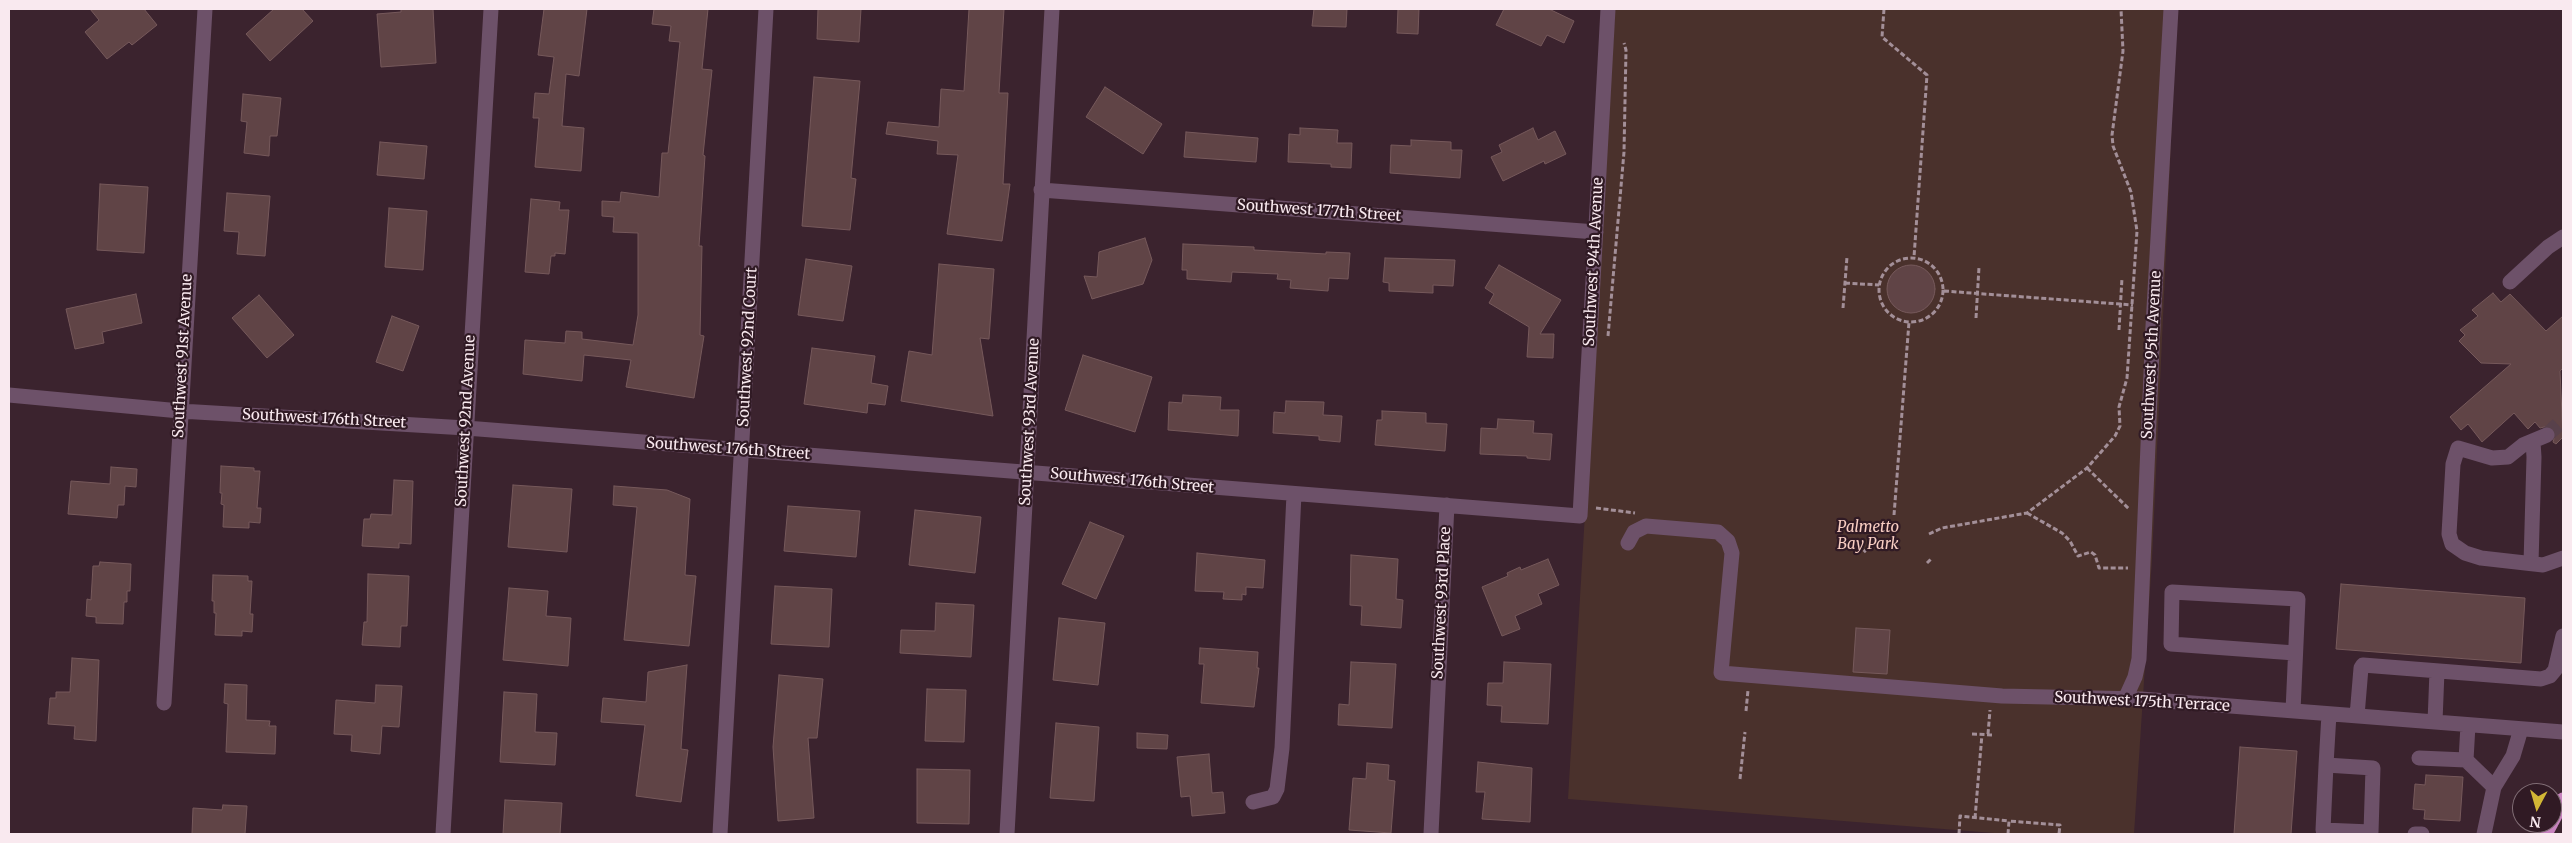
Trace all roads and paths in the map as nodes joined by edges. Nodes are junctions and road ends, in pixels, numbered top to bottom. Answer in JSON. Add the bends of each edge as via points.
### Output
{"nodes":[{"id":1,"x":205,"y":9,"type":"edge"},
{"id":2,"x":491,"y":9,"type":"edge"},
{"id":3,"x":766,"y":9,"type":"edge"},
{"id":4,"x":1052,"y":9,"type":"edge"},
{"id":5,"x":1608,"y":9,"type":"edge"},
{"id":6,"x":1884,"y":9,"type":"edge"},
{"id":7,"x":2121,"y":9,"type":"edge"},
{"id":8,"x":2171,"y":9,"type":"edge"},
{"id":9,"x":1622,"y":37,"type":"dead end"},
{"id":10,"x":1041,"y":190,"type":"junction"},
{"id":11,"x":1596,"y":232,"type":"junction"},
{"id":12,"x":2563,"y":236,"type":"edge"},
{"id":13,"x":1914,"y":257,"type":"junction"},
{"id":14,"x":1847,"y":258,"type":"dead end"},
{"id":15,"x":1979,"y":267,"type":"dead end"},
{"id":16,"x":2122,"y":278,"type":"dead end"},
{"id":17,"x":2510,"y":282,"type":"dead end"},
{"id":18,"x":1845,"y":283,"type":"junction"},
{"id":19,"x":1878,"y":285,"type":"junction"},
{"id":20,"x":1944,"y":291,"type":"junction"},
{"id":21,"x":1977,"y":294,"type":"junction"},
{"id":22,"x":2121,"y":304,"type":"junction"},
{"id":23,"x":2132,"y":304,"type":"junction"},
{"id":24,"x":2138,"y":305,"type":"dead end"},
{"id":25,"x":1843,"y":308,"type":"dead end"},
{"id":26,"x":1976,"y":318,"type":"dead end"},
{"id":27,"x":1909,"y":322,"type":"junction"},
{"id":28,"x":2119,"y":330,"type":"dead end"},
{"id":29,"x":1608,"y":338,"type":"dead end"},
{"id":30,"x":9,"y":396,"type":"edge"},
{"id":31,"x":180,"y":410,"type":"junction"},
{"id":32,"x":466,"y":428,"type":"junction"},
{"id":33,"x":2547,"y":435,"type":"tunnel mouth"},
{"id":34,"x":2533,"y":442,"type":"junction"},
{"id":35,"x":742,"y":450,"type":"junction"},
{"id":36,"x":2087,"y":468,"type":"junction"},
{"id":37,"x":1027,"y":472,"type":"junction"},
{"id":38,"x":1294,"y":494,"type":"junction"},
{"id":39,"x":1595,"y":501,"type":"dead end"},
{"id":40,"x":1447,"y":505,"type":"junction"},
{"id":41,"x":1594,"y":507,"type":"junction"},
{"id":42,"x":1595,"y":513,"type":"dead end"},
{"id":43,"x":2027,"y":513,"type":"junction"},
{"id":44,"x":2134,"y":513,"type":"dead end"},
{"id":45,"x":1643,"y":514,"type":"dead end"},
{"id":46,"x":1894,"y":515,"type":"dead end"},
{"id":47,"x":1580,"y":516,"type":"joint"},
{"id":48,"x":1929,"y":534,"type":"dead end"},
{"id":49,"x":1628,"y":543,"type":"dead end"},
{"id":50,"x":1858,"y":545,"type":"dead end"},
{"id":51,"x":1866,"y":552,"type":"dead end"},
{"id":52,"x":1932,"y":558,"type":"dead end"},
{"id":53,"x":2563,"y":558,"type":"edge"},
{"id":54,"x":1927,"y":563,"type":"dead end"},
{"id":55,"x":2531,"y":563,"type":"junction"},
{"id":56,"x":2131,"y":568,"type":"dead end"},
{"id":57,"x":2563,"y":636,"type":"edge"},
{"id":58,"x":2295,"y":653,"type":"junction"},
{"id":59,"x":2437,"y":671,"type":"junction"},
{"id":60,"x":1748,"y":687,"type":"dead end"},
{"id":61,"x":2125,"y":698,"type":"junction"},
{"id":62,"x":164,"y":703,"type":"dead end"},
{"id":63,"x":1991,"y":705,"type":"dead end"},
{"id":64,"x":1746,"y":711,"type":"dead end"},
{"id":65,"x":2294,"y":711,"type":"junction"},
{"id":66,"x":2330,"y":714,"type":"junction"},
{"id":67,"x":2357,"y":716,"type":"junction"},
{"id":68,"x":2435,"y":722,"type":"junction"},
{"id":69,"x":2468,"y":725,"type":"junction"},
{"id":70,"x":2522,"y":729,"type":"junction"},
{"id":71,"x":1744,"y":732,"type":"dead end"},
{"id":72,"x":2563,"y":732,"type":"edge"},
{"id":73,"x":1972,"y":734,"type":"dead end"},
{"id":74,"x":1982,"y":734,"type":"junction"},
{"id":75,"x":1988,"y":734,"type":"junction"},
{"id":76,"x":1994,"y":735,"type":"dead end"},
{"id":77,"x":2419,"y":758,"type":"dead end"},
{"id":78,"x":2466,"y":760,"type":"junction"},
{"id":79,"x":2326,"y":765,"type":"junction"},
{"id":80,"x":1740,"y":779,"type":"dead end"},
{"id":81,"x":2494,"y":788,"type":"junction"},
{"id":82,"x":1253,"y":802,"type":"dead end"},
{"id":83,"x":1975,"y":818,"type":"junction"},
{"id":84,"x":2009,"y":821,"type":"junction"},
{"id":85,"x":443,"y":834,"type":"edge"},
{"id":86,"x":720,"y":834,"type":"edge"},
{"id":87,"x":1007,"y":834,"type":"edge"},
{"id":88,"x":1431,"y":834,"type":"edge"},
{"id":89,"x":1959,"y":834,"type":"edge"},
{"id":90,"x":2008,"y":834,"type":"edge"},
{"id":91,"x":2060,"y":834,"type":"edge"},
{"id":92,"x":2484,"y":834,"type":"edge"}],
"edges":[{"from":1,"to":31,"type":"street","name":"Southwest 91st Avenue"},
{"from":2,"to":32,"type":"street","name":"Southwest 92nd Avenue"},
{"from":3,"to":35,"type":"street","name":"Southwest 92nd Court"},
{"from":4,"to":10,"type":"street","name":"Southwest 93rd Avenue"},
{"from":5,"to":11,"type":"street","name":"Southwest 94th Avenue"},
{"from":6,"to":13,"type":"path","via":[[1882,36],[1926,75]]},
{"from":7,"to":23,"type":"path","via":[[2123,51],[2112,135],[2135,208]]},
{"from":8,"to":61,"type":"street","name":"Southwest 95th Avenue","via":[[2139,660]]},
{"from":9,"to":29,"type":"path","via":[[1626,50],[1624,152]]},
{"from":10,"to":11,"type":"street","name":"Southwest 177th Street"},
{"from":10,"to":37,"type":"street","name":"Southwest 93rd Avenue"},
{"from":11,"to":47,"type":"street","name":"Southwest 94th Avenue"},
{"from":12,"to":17,"type":"street"},
{"from":13,"to":19,"type":"path","via":[[1897,260],[1888,266]]},
{"from":13,"to":20,"type":"path","via":[[1934,266]]},
{"from":14,"to":18,"type":"path"},
{"from":15,"to":21,"type":"path"},
{"from":16,"to":22,"type":"path"},
{"from":18,"to":19,"type":"path"},
{"from":18,"to":25,"type":"path"},
{"from":19,"to":27,"type":"path","via":[[1883,306],[1889,314]]},
{"from":20,"to":21,"type":"path"},
{"from":20,"to":27,"type":"path","via":[[1942,302],[1933,314]]},
{"from":21,"to":22,"type":"path"},
{"from":21,"to":26,"type":"path"},
{"from":22,"to":23,"type":"path"},
{"from":22,"to":28,"type":"path"},
{"from":23,"to":24,"type":"path"},
{"from":23,"to":36,"type":"path","via":[[2127,378],[2119,407],[2120,426]]},
{"from":27,"to":46,"type":"path"},
{"from":30,"to":31,"type":"street","name":"Southwest 176th Street"},
{"from":31,"to":32,"type":"street","name":"Southwest 176th Street"},
{"from":31,"to":62,"type":"street","name":"Southwest 91st Avenue"},
{"from":32,"to":35,"type":"street","name":"Southwest 176th Street"},
{"from":32,"to":85,"type":"street","name":"Southwest 92nd Avenue"},
{"from":33,"to":34,"type":"street"},
{"from":34,"to":55,"type":"street"},
{"from":34,"to":55,"type":"street","via":[[2523,445],[2508,457],[2492,458],[2458,448],[2453,464],[2449,534],[2452,544],[2465,554]]},
{"from":35,"to":37,"type":"street","name":"Southwest 176th Street"},
{"from":35,"to":86,"type":"street","name":"Southwest 92nd Court"},
{"from":36,"to":43,"type":"path"},
{"from":36,"to":44,"type":"path"},
{"from":37,"to":38,"type":"street","name":"Southwest 176th Street"},
{"from":37,"to":87,"type":"street","name":"Southwest 93rd Avenue"},
{"from":38,"to":40,"type":"street","name":"Southwest 176th Street"},
{"from":38,"to":82,"type":"street","via":[[1282,748],[1277,790],[1273,797]]},
{"from":39,"to":41,"type":"path"},
{"from":40,"to":47,"type":"street","name":"Southwest 93rd Place"},
{"from":40,"to":88,"type":"street","name":"Southwest 93rd Place"},
{"from":41,"to":42,"type":"path"},
{"from":41,"to":45,"type":"path"},
{"from":43,"to":48,"type":"path","via":[[1942,528]]},
{"from":43,"to":56,"type":"path","via":[[2062,534],[2078,556],[2091,552],[2095,555],[2099,568]]},
{"from":49,"to":61,"type":"street","name":"Southwest 175th Terrace","via":[[1634,532],[1646,526],[1718,532],[1728,540],[1732,553],[1721,673],[2002,696]]},
{"from":50,"to":51,"type":"path"},
{"from":52,"to":54,"type":"path"},
{"from":53,"to":55,"type":"street","via":[[2543,565]]},
{"from":57,"to":59,"type":"street","via":[[2555,670],[2541,679]]},
{"from":58,"to":58,"type":"street","via":[[2298,599],[2172,592],[2171,644]]},
{"from":58,"to":65,"type":"street"},
{"from":59,"to":67,"type":"street","via":[[2362,666]]},
{"from":59,"to":68,"type":"street"},
{"from":60,"to":64,"type":"path"},
{"from":61,"to":65,"type":"street","name":"Southwest 175th Terrace"},
{"from":63,"to":75,"type":"path"},
{"from":65,"to":66,"type":"street","name":"Southwest 175th Terrace"},
{"from":66,"to":67,"type":"street","name":"Southwest 175th Terrace"},
{"from":66,"to":79,"type":"street"},
{"from":67,"to":68,"type":"street","name":"Southwest 175th Terrace"},
{"from":68,"to":69,"type":"street","name":"Southwest 175th Terrace"},
{"from":69,"to":70,"type":"street","name":"Southwest 175th Terrace"},
{"from":69,"to":78,"type":"street"},
{"from":70,"to":72,"type":"street","name":"Southwest 175th Terrace"},
{"from":70,"to":81,"type":"street","via":[[2513,756]]},
{"from":71,"to":80,"type":"path"},
{"from":73,"to":74,"type":"path"},
{"from":74,"to":75,"type":"path"},
{"from":74,"to":83,"type":"path"},
{"from":75,"to":76,"type":"path"},
{"from":77,"to":78,"type":"street"},
{"from":78,"to":81,"type":"street"},
{"from":79,"to":79,"type":"street","via":[[2322,830],[2371,832],[2373,768]]},
{"from":81,"to":92,"type":"street"},
{"from":83,"to":84,"type":"path"},
{"from":83,"to":89,"type":"path","via":[[1960,816]]},
{"from":84,"to":90,"type":"path"},
{"from":84,"to":91,"type":"path","via":[[2060,825]]}]}
